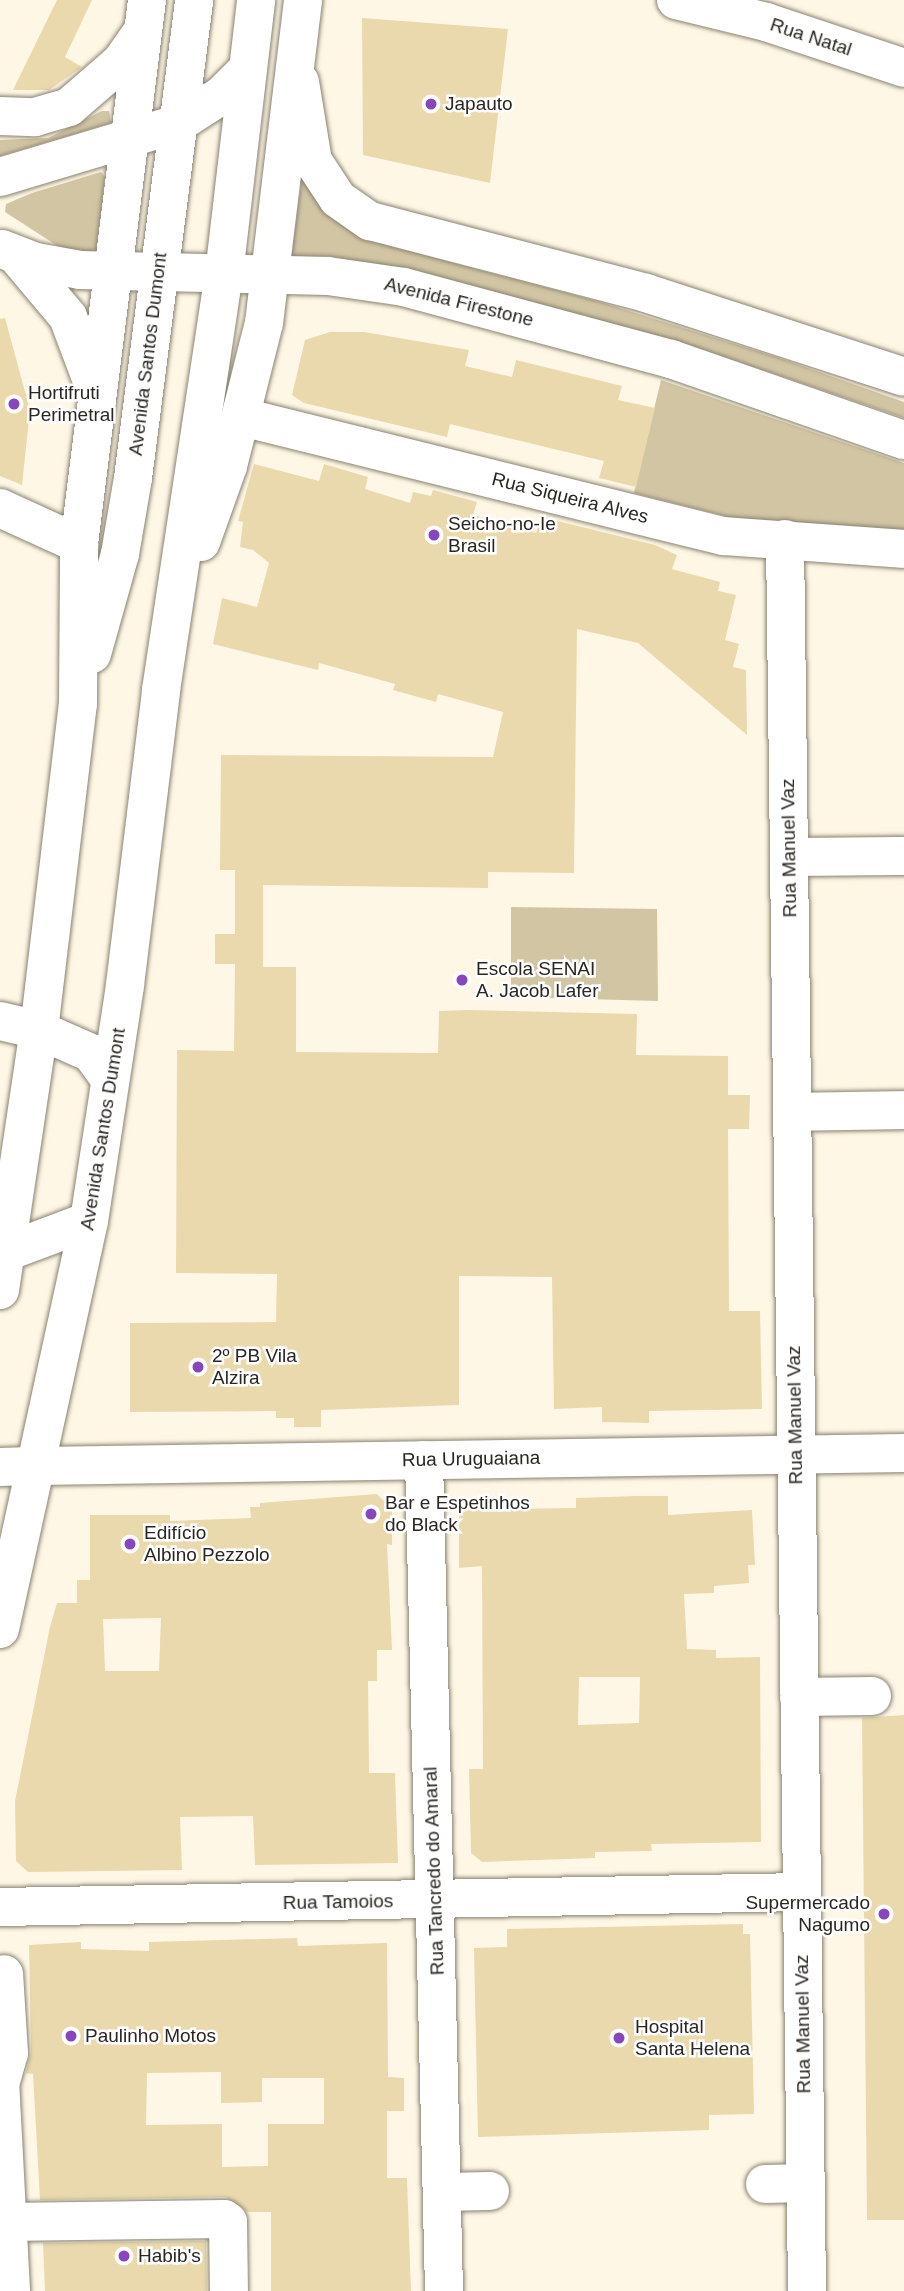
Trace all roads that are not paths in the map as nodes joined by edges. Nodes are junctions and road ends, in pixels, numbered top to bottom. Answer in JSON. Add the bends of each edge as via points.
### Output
{"nodes":[{"id":1,"x":194,"y":0,"type":"edge"},
{"id":2,"x":256,"y":0,"type":"edge"},
{"id":3,"x":303,"y":0,"type":"edge"},
{"id":4,"x":676,"y":0,"type":"edge"},
{"id":5,"x":145,"y":16,"type":"edge"},
{"id":6,"x":296,"y":52,"type":"junction"},
{"id":7,"x":904,"y":68,"type":"edge"},
{"id":8,"x":247,"y":71,"type":"junction"},
{"id":9,"x":0,"y":116,"type":"edge"},
{"id":10,"x":177,"y":124,"type":"junction"},
{"id":11,"x":130,"y":138,"type":"junction"},
{"id":12,"x":0,"y":177,"type":"edge"},
{"id":13,"x":8,"y":252,"type":"edge"},
{"id":14,"x":113,"y":273,"type":"junction"},
{"id":15,"x":158,"y":273,"type":"junction"},
{"id":16,"x":224,"y":274,"type":"junction"},
{"id":17,"x":272,"y":275,"type":"junction"},
{"id":18,"x":904,"y":377,"type":"edge"},
{"id":19,"x":97,"y":395,"type":"junction"},
{"id":20,"x":242,"y":417,"type":"junction"},
{"id":21,"x":904,"y":440,"type":"edge"},
{"id":22,"x":0,"y":509,"type":"edge"},
{"id":23,"x":785,"y":539,"type":"junction"},
{"id":24,"x":79,"y":544,"type":"junction"},
{"id":25,"x":904,"y":549,"type":"edge"},
{"id":26,"x":172,"y":623,"type":"junction"},
{"id":27,"x":78,"y":704,"type":"junction"},
{"id":28,"x":904,"y":856,"type":"edge"},
{"id":29,"x":789,"y":857,"type":"junction"},
{"id":30,"x":0,"y":1021,"type":"edge"},
{"id":31,"x":38,"y":1030,"type":"junction"},
{"id":32,"x":109,"y":1078,"type":"junction"},
{"id":33,"x":904,"y":1110,"type":"edge"},
{"id":34,"x":792,"y":1112,"type":"junction"},
{"id":35,"x":89,"y":1221,"type":"junction"},
{"id":36,"x":4,"y":1253,"type":"edge"},
{"id":37,"x":0,"y":1290,"type":"edge"},
{"id":38,"x":904,"y":1453,"type":"edge"},
{"id":39,"x":796,"y":1454,"type":"junction"},
{"id":40,"x":424,"y":1460,"type":"junction"},
{"id":41,"x":38,"y":1466,"type":"junction"},
{"id":42,"x":0,"y":1467,"type":"edge"},
{"id":43,"x":0,"y":1629,"type":"edge"},
{"id":44,"x":872,"y":1696,"type":"dead end"},
{"id":45,"x":799,"y":1697,"type":"junction"},
{"id":46,"x":801,"y":1892,"type":"junction"},
{"id":47,"x":434,"y":1901,"type":"junction"},
{"id":48,"x":0,"y":1907,"type":"edge"},
{"id":49,"x":4,"y":1975,"type":"dead end"},
{"id":50,"x":0,"y":2080,"type":"edge"},
{"id":51,"x":806,"y":2183,"type":"junction"},
{"id":52,"x":765,"y":2184,"type":"dead end"},
{"id":53,"x":490,"y":2191,"type":"dead end"},
{"id":54,"x":443,"y":2192,"type":"junction"},
{"id":55,"x":7,"y":2222,"type":"junction"},
{"id":56,"x":446,"y":2288,"type":"edge"},
{"id":57,"x":11,"y":2291,"type":"edge"},
{"id":58,"x":229,"y":2291,"type":"edge"},
{"id":59,"x":807,"y":2291,"type":"edge"}],
"edges":[{"from":1,"to":10,"type":"main road","name":"Avenida Santos Dumont"},
{"from":2,"to":8,"type":"main road","name":"Avenida Santos Dumont"},
{"from":3,"to":6,"type":"main road","name":"Avenida Santos Dumont"},
{"from":4,"to":7,"type":"main road","name":"Rua Natal","via":[[766,22]]},
{"from":5,"to":9,"type":"main road","via":[[121,62],[69,107],[35,117]]},
{"from":5,"to":11,"type":"main road","name":"Avenida Santos Dumont"},
{"from":6,"to":17,"type":"main road","name":"Avenida Santos Dumont"},
{"from":6,"to":18,"type":"main road","via":[[313,161],[338,199],[370,221],[646,293]]},
{"from":8,"to":10,"type":"main road","via":[[222,95]]},
{"from":8,"to":16,"type":"main road","name":"Avenida Santos Dumont"},
{"from":10,"to":11,"type":"main road"},
{"from":10,"to":15,"type":"main road","name":"Avenida Santos Dumont"},
{"from":11,"to":12,"type":"main road"},
{"from":11,"to":14,"type":"main road","name":"Avenida Santos Dumont"},
{"from":13,"to":14,"type":"main road","name":"Avenida Firestone","via":[[60,267]]},
{"from":13,"to":19,"type":"main road","via":[[68,317]]},
{"from":14,"to":15,"type":"main road","name":"Avenida Firestone"},
{"from":14,"to":19,"type":"main road","name":"Avenida Santos Dumont"},
{"from":15,"to":16,"type":"main road","name":"Avenida Firestone"},
{"from":15,"to":27,"type":"main road","name":"Avenida Santos Dumont","via":[[120,554]]},
{"from":16,"to":17,"type":"main road","name":"Avenida Firestone"},
{"from":16,"to":26,"type":"main road","name":"Avenida Santos Dumont"},
{"from":17,"to":20,"type":"main road","name":"Avenida Santos Dumont"},
{"from":17,"to":21,"type":"main road","name":"Avenida Firestone","via":[[374,281],[561,326]]},
{"from":19,"to":24,"type":"main road","name":"Avenida Santos Dumont"},
{"from":20,"to":23,"type":"main road","name":"Rua Siqueira Alves","via":[[723,536]]},
{"from":20,"to":26,"type":"main road","name":"Avenida Santos Dumont"},
{"from":22,"to":24,"type":"main road"},
{"from":23,"to":25,"type":"main road","name":"Rua Siqueira Alves"},
{"from":23,"to":29,"type":"main road","name":"Rua Manuel Vaz"},
{"from":24,"to":27,"type":"main road","name":"Avenida Santos Dumont"},
{"from":26,"to":32,"type":"main road","name":"Avenida Santos Dumont"},
{"from":27,"to":31,"type":"main road","name":"Avenida Santos Dumont"},
{"from":28,"to":29,"type":"main road"},
{"from":29,"to":34,"type":"main road","name":"Rua Manuel Vaz"},
{"from":30,"to":31,"type":"main road"},
{"from":31,"to":32,"type":"main road","via":[[91,1054]]},
{"from":31,"to":36,"type":"main road","name":"Avenida Santos Dumont"},
{"from":32,"to":35,"type":"main road","name":"Avenida Santos Dumont"},
{"from":33,"to":34,"type":"main road"},
{"from":34,"to":39,"type":"main road","name":"Rua Manuel Vaz"},
{"from":35,"to":36,"type":"main road"},
{"from":35,"to":41,"type":"main road","name":"Avenida Santos Dumont"},
{"from":36,"to":37,"type":"main road","name":"Avenida Santos Dumont"},
{"from":38,"to":39,"type":"main road","name":"Rua Uruguaiana"},
{"from":39,"to":40,"type":"main road","name":"Rua Uruguaiana"},
{"from":39,"to":45,"type":"main road","name":"Rua Manuel Vaz"},
{"from":40,"to":41,"type":"main road","name":"Rua Uruguaiana"},
{"from":40,"to":47,"type":"main road","name":"Rua Tancredo do Amaral"},
{"from":41,"to":42,"type":"main road","name":"Rua Uruguaiana"},
{"from":41,"to":43,"type":"main road","name":"Avenida Santos Dumont"},
{"from":44,"to":45,"type":"main road"},
{"from":45,"to":46,"type":"main road","name":"Rua Manuel Vaz"},
{"from":46,"to":47,"type":"main road","name":"Rua Tamoios"},
{"from":46,"to":51,"type":"main road","name":"Rua Manuel Vaz"},
{"from":47,"to":48,"type":"main road","name":"Rua Tamoios"},
{"from":47,"to":54,"type":"main road","name":"Rua Tancredo do Amaral"},
{"from":49,"to":50,"type":"main road","via":[[9,2053]]},
{"from":50,"to":55,"type":"main road"},
{"from":51,"to":52,"type":"main road"},
{"from":51,"to":59,"type":"main road","name":"Rua Manuel Vaz"},
{"from":53,"to":54,"type":"main road"},
{"from":54,"to":56,"type":"main road","name":"Rua Tancredo do Amaral"},
{"from":55,"to":57,"type":"main road"},
{"from":55,"to":58,"type":"main road","via":[[224,2219],[228,2222]]}]}
